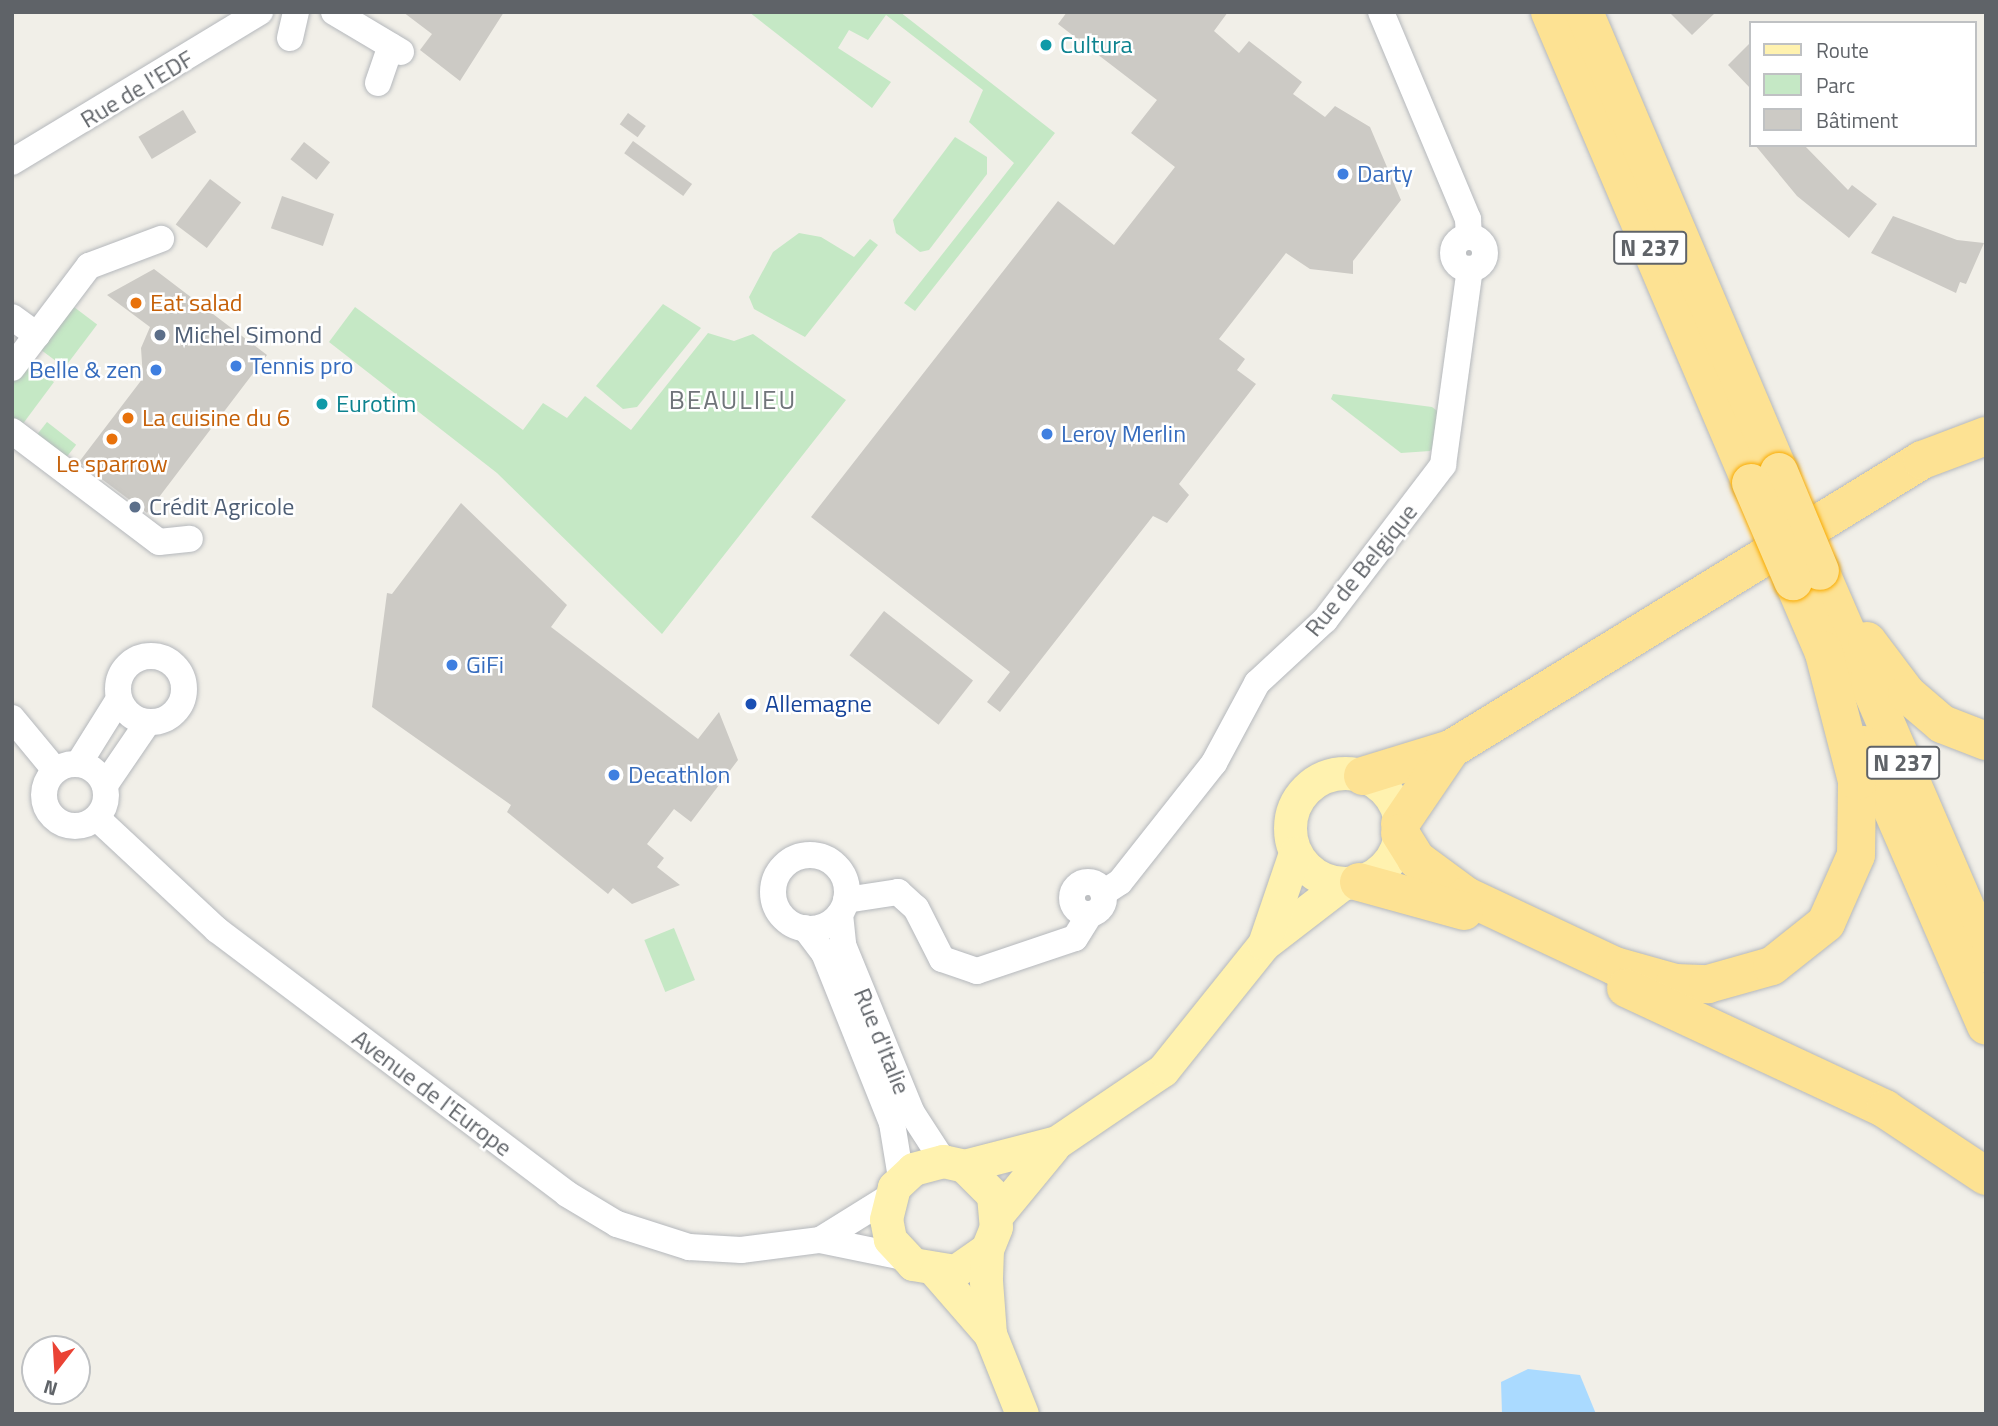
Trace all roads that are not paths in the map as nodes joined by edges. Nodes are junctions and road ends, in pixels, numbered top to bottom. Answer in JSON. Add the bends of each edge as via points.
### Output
{"nodes":[{"id":1,"x":260,"y":12,"type":"edge"},
{"id":2,"x":296,"y":12,"type":"edge"},
{"id":3,"x":334,"y":12,"type":"edge"},
{"id":4,"x":1381,"y":12,"type":"edge"},
{"id":5,"x":1549,"y":12,"type":"edge"},
{"id":6,"x":1584,"y":12,"type":"edge"},
{"id":7,"x":290,"y":38,"type":"dead end"},
{"id":8,"x":378,"y":83,"type":"dead end"},
{"id":9,"x":12,"y":162,"type":"edge"},
{"id":10,"x":161,"y":239,"type":"dead end"},
{"id":11,"x":12,"y":317,"type":"edge"},
{"id":12,"x":37,"y":335,"type":"junction"},
{"id":13,"x":12,"y":368,"type":"edge"},
{"id":14,"x":12,"y":431,"type":"edge"},
{"id":15,"x":1986,"y":436,"type":"edge"},
{"id":16,"x":1986,"y":456,"type":"edge"},
{"id":17,"x":1765,"y":478,"type":"junction"},
{"id":18,"x":1888,"y":485,"type":"junction"},
{"id":19,"x":190,"y":539,"type":"dead end"},
{"id":20,"x":1807,"y":576,"type":"junction"},
{"id":21,"x":1823,"y":650,"type":"junction"},
{"id":22,"x":119,"y":699,"type":"junction"},
{"id":23,"x":12,"y":718,"type":"edge"},
{"id":24,"x":148,"y":722,"type":"junction"},
{"id":25,"x":1986,"y":741,"type":"edge"},
{"id":26,"x":1451,"y":749,"type":"junction"},
{"id":27,"x":67,"y":767,"type":"junction"},
{"id":28,"x":1363,"y":776,"type":"junction"},
{"id":29,"x":105,"y":785,"type":"junction"},
{"id":30,"x":97,"y":818,"type":"junction"},
{"id":31,"x":1400,"y":829,"type":"junction"},
{"id":32,"x":1294,"y":853,"type":"junction"},
{"id":33,"x":1350,"y":883,"type":"junction"},
{"id":34,"x":843,"y":907,"type":"junction"},
{"id":35,"x":805,"y":929,"type":"junction"},
{"id":36,"x":1264,"y":944,"type":"junction"},
{"id":37,"x":1986,"y":954,"type":"edge"},
{"id":38,"x":1986,"y":1026,"type":"edge"},
{"id":39,"x":1057,"y":1142,"type":"junction"},
{"id":40,"x":954,"y":1164,"type":"junction"},
{"id":41,"x":1986,"y":1176,"type":"edge"},
{"id":42,"x":895,"y":1188,"type":"junction"},
{"id":43,"x":997,"y":1215,"type":"junction"},
{"id":44,"x":820,"y":1240,"type":"junction"},
{"id":45,"x":987,"y":1249,"type":"junction"},
{"id":46,"x":903,"y":1257,"type":"junction"},
{"id":47,"x":936,"y":1272,"type":"junction"},
{"id":48,"x":990,"y":1334,"type":"junction"},
{"id":49,"x":1021,"y":1414,"type":"edge"}],
"edges":[{"from":1,"to":9,"type":"street","name":"Rue de l'EDF"},
{"from":2,"to":7,"type":"street"},
{"from":3,"to":8,"type":"street","via":[[396,49]]},
{"from":4,"to":34,"type":"street","name":"Rue de Belgique","via":[[1468,219],[1469,237],[1457,242],[1453,256],[1470,268],[1443,465],[1325,620],[1257,682],[1213,763],[1119,882],[1097,903],[1075,938],[976,971],[942,960],[916,908],[898,892]]},
{"from":5,"to":17,"type":"highway","number":"N 237"},
{"from":6,"to":17,"type":"highway","number":"N 237"},
{"from":10,"to":12,"type":"street","via":[[89,266]]},
{"from":11,"to":12,"type":"street"},
{"from":12,"to":13,"type":"street"},
{"from":14,"to":19,"type":"street","via":[[159,542]]},
{"from":15,"to":18,"type":"highway","via":[[1949,446]]},
{"from":16,"to":18,"type":"highway"},
{"from":17,"to":20,"type":"highway","number":"N 237","bridge":true},
{"from":18,"to":26,"type":"highway"},
{"from":20,"to":21,"type":"highway","number":"N 237"},
{"from":20,"to":25,"type":"highway","via":[[1906,694],[1942,724]]},
{"from":20,"to":37,"type":"highway","number":"N 237"},
{"from":21,"to":31,"type":"highway","via":[[1857,781],[1856,855],[1826,923],[1772,966],[1707,984],[1675,983],[1615,966],[1466,896],[1416,859]]},
{"from":21,"to":38,"type":"highway","number":"N 237"},
{"from":22,"to":24,"type":"street","via":[[130,715]]},
{"from":22,"to":24,"type":"street","via":[[119,678],[131,661],[151,655],[171,662],[183,677],[183,697],[174,713]]},
{"from":22,"to":27,"type":"street"},
{"from":23,"to":27,"type":"street"},
{"from":24,"to":29,"type":"street"},
{"from":26,"to":28,"type":"highway"},
{"from":26,"to":31,"type":"highway"},
{"from":27,"to":29,"type":"street"},
{"from":27,"to":30,"type":"street","via":[[43,790],[54,819],[75,827]]},
{"from":28,"to":31,"type":"main road","via":[[1395,804]]},
{"from":28,"to":32,"type":"main road","via":[[1331,774],[1303,791],[1289,821]]},
{"from":29,"to":30,"type":"street","via":[[105,804]]},
{"from":30,"to":44,"type":"street","name":"Avenue de l'Europe","via":[[216,930],[617,1224],[690,1247],[741,1250]]},
{"from":31,"to":33,"type":"main road","via":[[1387,864]]},
{"from":32,"to":33,"type":"main road","via":[[1306,869]]},
{"from":32,"to":36,"type":"main road"},
{"from":33,"to":36,"type":"main road"},
{"from":33,"to":41,"type":"highway","via":[[1466,912],[1885,1109]]},
{"from":34,"to":35,"type":"street","via":[[824,926]]},
{"from":34,"to":35,"type":"street","via":[[842,873],[833,863],[812,855],[787,863],[775,881],[775,902],[786,920]]},
{"from":34,"to":40,"type":"street","name":"Rue d'Italie","via":[[843,945],[912,1114]]},
{"from":35,"to":42,"type":"street","name":"Rue d'Italie","via":[[824,953],[891,1122]]},
{"from":36,"to":39,"type":"main road","via":[[1163,1070]]},
{"from":39,"to":40,"type":"main road"},
{"from":39,"to":43,"type":"main road"},
{"from":40,"to":42,"type":"main road"},
{"from":40,"to":43,"type":"main road","via":[[993,1195]]},
{"from":42,"to":44,"type":"street","name":"Avenue de l'Europe"},
{"from":42,"to":46,"type":"main road","via":[[890,1239]]},
{"from":43,"to":45,"type":"main road"},
{"from":44,"to":46,"type":"street","name":"Avenue de l'Europe"},
{"from":45,"to":47,"type":"main road","via":[[973,1263]]},
{"from":45,"to":48,"type":"main road"},
{"from":46,"to":47,"type":"main road"},
{"from":47,"to":48,"type":"main road"},
{"from":48,"to":49,"type":"main road"}]}
